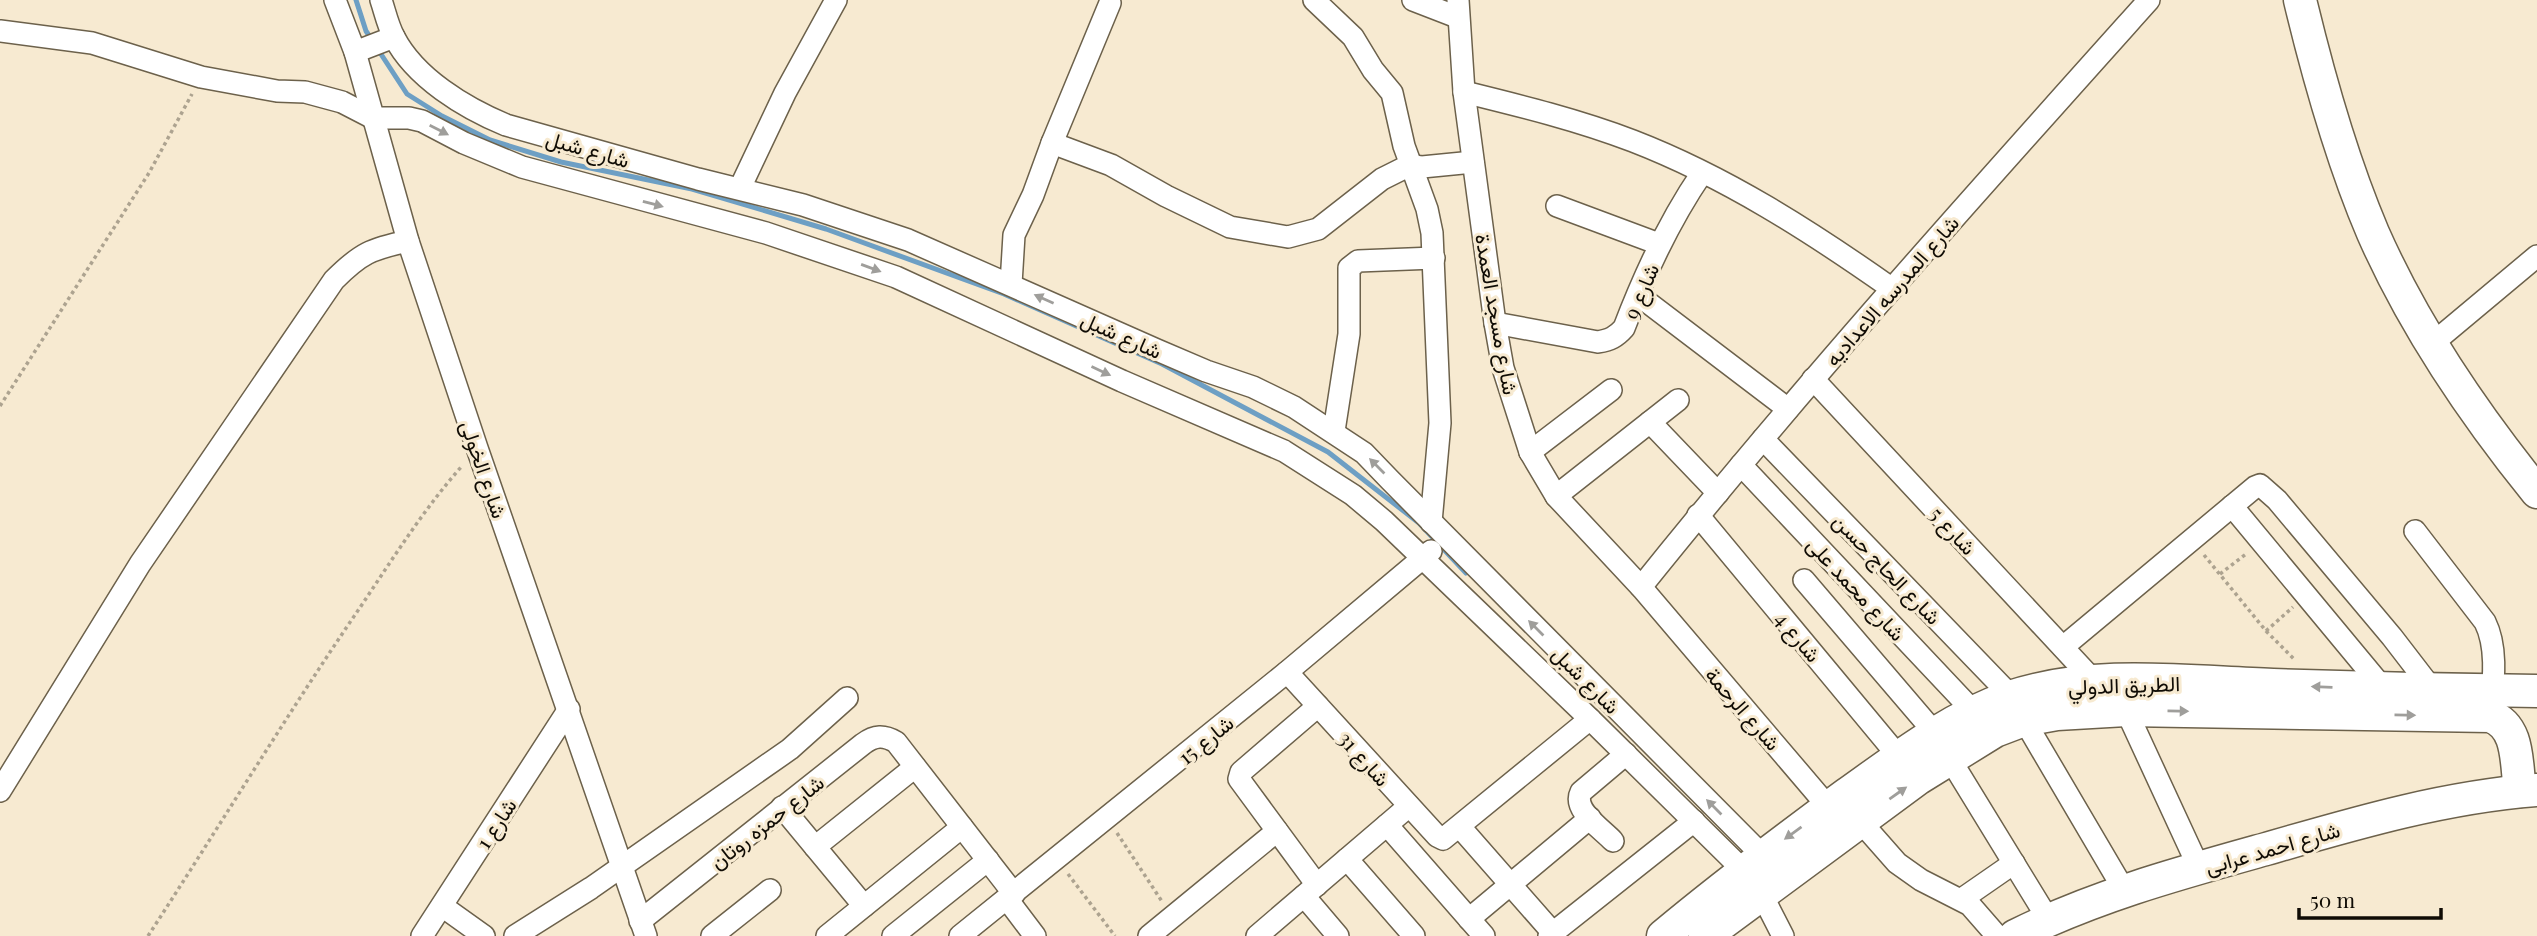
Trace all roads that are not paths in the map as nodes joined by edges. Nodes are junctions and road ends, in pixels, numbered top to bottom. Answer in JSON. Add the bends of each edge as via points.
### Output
{"nodes":[{"id":1,"x":335,"y":0,"type":"edge"},
{"id":2,"x":381,"y":0,"type":"edge"},
{"id":3,"x":836,"y":0,"type":"edge"},
{"id":4,"x":1314,"y":0,"type":"edge"},
{"id":5,"x":1413,"y":0,"type":"edge"},
{"id":6,"x":2149,"y":0,"type":"edge"},
{"id":7,"x":2300,"y":0,"type":"edge"},
{"id":8,"x":1110,"y":3,"type":"dead end"},
{"id":9,"x":1458,"y":8,"type":"edge"},
{"id":10,"x":0,"y":31,"type":"edge"},
{"id":11,"x":391,"y":39,"type":"junction"},
{"id":12,"x":359,"y":51,"type":"junction"},
{"id":13,"x":1464,"y":92,"type":"junction"},
{"id":14,"x":373,"y":118,"type":"junction"},
{"id":15,"x":1052,"y":143,"type":"junction"},
{"id":16,"x":1473,"y":162,"type":"junction"},
{"id":17,"x":1410,"y":165,"type":"junction"},
{"id":18,"x":1702,"y":173,"type":"junction"},
{"id":19,"x":740,"y":188,"type":"junction"},
{"id":20,"x":1557,"y":205,"type":"dead end"},
{"id":21,"x":408,"y":241,"type":"junction"},
{"id":22,"x":1660,"y":244,"type":"junction"},
{"id":23,"x":2537,"y":256,"type":"edge"},
{"id":24,"x":1434,"y":258,"type":"junction"},
{"id":25,"x":1011,"y":284,"type":"junction"},
{"id":26,"x":1891,"y":288,"type":"junction"},
{"id":27,"x":1638,"y":295,"type":"junction"},
{"id":28,"x":1495,"y":323,"type":"junction"},
{"id":29,"x":2433,"y":343,"type":"junction"},
{"id":30,"x":1813,"y":379,"type":"junction"},
{"id":31,"x":1611,"y":390,"type":"dead end"},
{"id":32,"x":1678,"y":400,"type":"dead end"},
{"id":33,"x":1788,"y":409,"type":"junction"},
{"id":34,"x":1650,"y":422,"type":"junction"},
{"id":35,"x":1334,"y":431,"type":"junction"},
{"id":36,"x":1763,"y":439,"type":"junction"},
{"id":37,"x":1530,"y":452,"type":"junction"},
{"id":38,"x":1741,"y":465,"type":"junction"},
{"id":39,"x":2537,"y":492,"type":"edge"},
{"id":40,"x":1718,"y":493,"type":"junction"},
{"id":41,"x":1556,"y":496,"type":"junction"},
{"id":42,"x":2232,"y":506,"type":"junction"},
{"id":43,"x":1698,"y":515,"type":"junction"},
{"id":44,"x":1431,"y":522,"type":"junction"},
{"id":45,"x":2415,"y":531,"type":"dead end"},
{"id":46,"x":1446,"y":538,"type":"junction"},
{"id":47,"x":1422,"y":558,"type":"junction"},
{"id":48,"x":1804,"y":580,"type":"dead end"},
{"id":49,"x":1641,"y":587,"type":"junction"},
{"id":50,"x":2063,"y":647,"type":"junction"},
{"id":51,"x":1287,"y":673,"type":"junction"},
{"id":52,"x":2094,"y":681,"type":"junction"},
{"id":53,"x":2383,"y":688,"type":"junction"},
{"id":54,"x":2432,"y":689,"type":"junction"},
{"id":55,"x":2537,"y":691,"type":"edge"},
{"id":56,"x":847,"y":698,"type":"dead end"},
{"id":57,"x":2491,"y":704,"type":"junction"},
{"id":58,"x":1318,"y":706,"type":"junction"},
{"id":59,"x":2018,"y":708,"type":"junction"},
{"id":60,"x":569,"y":709,"type":"junction"},
{"id":61,"x":2126,"y":710,"type":"junction"},
{"id":62,"x":1973,"y":711,"type":"junction"},
{"id":63,"x":1591,"y":719,"type":"junction"},
{"id":64,"x":1934,"y":732,"type":"junction"},
{"id":65,"x":1626,"y":754,"type":"junction"},
{"id":66,"x":1899,"y":757,"type":"junction"},
{"id":67,"x":1950,"y":759,"type":"junction"},
{"id":68,"x":915,"y":767,"type":"junction"},
{"id":69,"x":2528,"y":790,"type":"edge"},
{"id":70,"x":0,"y":791,"type":"edge"},
{"id":71,"x":1409,"y":806,"type":"junction"},
{"id":72,"x":782,"y":807,"type":"junction"},
{"id":73,"x":1590,"y":818,"type":"junction"},
{"id":74,"x":1845,"y":820,"type":"junction"},
{"id":75,"x":1694,"y":821,"type":"junction"},
{"id":76,"x":1387,"y":825,"type":"junction"},
{"id":77,"x":961,"y":827,"type":"junction"},
{"id":78,"x":1277,"y":831,"type":"junction"},
{"id":79,"x":1453,"y":832,"type":"junction"},
{"id":80,"x":1613,"y":841,"type":"dead end"},
{"id":81,"x":815,"y":847,"type":"junction"},
{"id":82,"x":1347,"y":859,"type":"junction"},
{"id":83,"x":988,"y":860,"type":"junction"},
{"id":84,"x":2014,"y":863,"type":"junction"},
{"id":85,"x":622,"y":866,"type":"junction"},
{"id":86,"x":2199,"y":867,"type":"junction"},
{"id":87,"x":1755,"y":873,"type":"junction"},
{"id":88,"x":1510,"y":884,"type":"junction"},
{"id":89,"x":770,"y":890,"type":"dead end"},
{"id":90,"x":1310,"y":890,"type":"junction"},
{"id":91,"x":2124,"y":890,"type":"junction"},
{"id":92,"x":1010,"y":897,"type":"junction"},
{"id":93,"x":1962,"y":899,"type":"junction"},
{"id":94,"x":442,"y":906,"type":"junction"},
{"id":95,"x":864,"y":906,"type":"junction"},
{"id":96,"x":1469,"y":919,"type":"junction"},
{"id":97,"x":2048,"y":919,"type":"junction"},
{"id":98,"x":644,"y":932,"type":"edge"},
{"id":99,"x":1551,"y":934,"type":"edge"},
{"id":100,"x":422,"y":936,"type":"edge"},
{"id":101,"x":484,"y":936,"type":"edge"},
{"id":102,"x":515,"y":936,"type":"edge"},
{"id":103,"x":712,"y":936,"type":"edge"},
{"id":104,"x":827,"y":936,"type":"edge"},
{"id":105,"x":893,"y":936,"type":"edge"},
{"id":106,"x":960,"y":936,"type":"edge"},
{"id":107,"x":1035,"y":936,"type":"edge"},
{"id":108,"x":1149,"y":936,"type":"edge"},
{"id":109,"x":1257,"y":936,"type":"edge"},
{"id":110,"x":1338,"y":936,"type":"edge"},
{"id":111,"x":1414,"y":936,"type":"edge"},
{"id":112,"x":1484,"y":936,"type":"edge"},
{"id":113,"x":1663,"y":936,"type":"edge"},
{"id":114,"x":1705,"y":936,"type":"edge"},
{"id":115,"x":1783,"y":936,"type":"edge"},
{"id":116,"x":1997,"y":936,"type":"edge"},
{"id":117,"x":2015,"y":936,"type":"edge"}],
"edges":[{"from":1,"to":12,"type":"street","name":"شارع الخولى"},
{"from":2,"to":11,"type":"street","name":"شارع شبل"},
{"from":3,"to":19,"type":"street"},
{"from":4,"to":17,"type":"street","via":[[1353,37],[1392,93]]},
{"from":5,"to":9,"type":"street"},
{"from":6,"to":26,"type":"street","name":"شارع المدرسه الاعداديه"},
{"from":7,"to":29,"type":"street","via":[[2352,181],[2399,286]]},
{"from":8,"to":15,"type":"street"},
{"from":9,"to":13,"type":"street","name":"شارع مسجد العمدة"},
{"from":10,"to":14,"type":"street","via":[[92,43],[201,76],[305,92],[341,102]]},
{"from":11,"to":12,"type":"street"},
{"from":11,"to":19,"type":"street","name":"شارع شبل","via":[[433,81],[483,116]]},
{"from":12,"to":14,"type":"street","name":"شارع الخولى"},
{"from":13,"to":16,"type":"street","name":"شارع مسجد العمدة"},
{"from":13,"to":18,"type":"street","via":[[1633,141]]},
{"from":14,"to":21,"type":"street","name":"شارع الخولى"},
{"from":14,"to":47,"type":"street","name":"شارع شبل","one_way":true,"via":[[422,121],[522,167],[766,233],[896,277],[1284,451],[1353,495]]},
{"from":15,"to":17,"type":"street","via":[[1111,165],[1230,227],[1288,237],[1318,229],[1382,179]]},
{"from":15,"to":25,"type":"street","via":[[1014,235]]},
{"from":16,"to":17,"type":"street"},
{"from":16,"to":28,"type":"street","name":"شارع مسجد العمدة"},
{"from":17,"to":24,"type":"street","via":[[1427,209]]},
{"from":18,"to":22,"type":"street","name":"شارع 9"},
{"from":18,"to":26,"type":"street","via":[[1774,210]]},
{"from":19,"to":25,"type":"street","name":"شارع شبل","via":[[908,240]]},
{"from":20,"to":22,"type":"street"},
{"from":21,"to":60,"type":"street","name":"شارع الخولى"},
{"from":21,"to":70,"type":"street","via":[[366,252],[334,280],[140,564]]},
{"from":22,"to":27,"type":"street","name":"شارع 9"},
{"from":23,"to":29,"type":"street"},
{"from":24,"to":35,"type":"street","via":[[1358,261],[1349,268],[1349,334]]},
{"from":24,"to":44,"type":"street","via":[[1440,423]]},
{"from":35,"to":25,"type":"street","name":"شارع شبل","one_way":true,"via":[[1253,387],[1206,371]]},
{"from":26,"to":30,"type":"street","name":"شارع المدرسه الاعداديه"},
{"from":27,"to":28,"type":"street","name":"شارع 9","via":[[1624,328],[1608,341]]},
{"from":27,"to":33,"type":"street"},
{"from":28,"to":37,"type":"street","name":"شارع مسجد العمدة","via":[[1503,368]]},
{"from":29,"to":39,"type":"street","via":[[2472,407]]},
{"from":30,"to":33,"type":"street","name":"شارع المدرسه الاعداديه"},
{"from":30,"to":50,"type":"street","name":"شارع 5"},
{"from":31,"to":37,"type":"street"},
{"from":32,"to":34,"type":"street"},
{"from":33,"to":36,"type":"street","name":"شارع المدرسه الاعداديه"},
{"from":34,"to":40,"type":"street"},
{"from":34,"to":41,"type":"street"},
{"from":44,"to":35,"type":"street","name":"شارع شبل","one_way":true,"via":[[1364,453]]},
{"from":36,"to":38,"type":"street","name":"شارع المدرسه الاعداديه"},
{"from":36,"to":59,"type":"street","name":"شارع الحاج حسن"},
{"from":37,"to":41,"type":"street","name":"شارع مسجد العمدة"},
{"from":38,"to":40,"type":"street","name":"شارع المدرسه الاعداديه"},
{"from":38,"to":62,"type":"street","name":"شارع محمد على"},
{"from":40,"to":43,"type":"street","name":"شارع المدرسه الاعداديه"},
{"from":41,"to":49,"type":"street","name":"شارع مسجد العمدة"},
{"from":42,"to":50,"type":"street"},
{"from":42,"to":53,"type":"street"},
{"from":42,"to":54,"type":"street","via":[[2255,487],[2266,488]]},
{"from":43,"to":49,"type":"street","name":"شارع المدرسه الاعداديه"},
{"from":43,"to":66,"type":"street","name":"شارع 4"},
{"from":44,"to":46,"type":"street","name":"شارع شبل"},
{"from":45,"to":57,"type":"street","via":[[2490,633]]},
{"from":46,"to":47,"type":"street","name":"شارع 15"},
{"from":87,"to":46,"type":"street","name":"شارع شبل","one_way":true},
{"from":47,"to":51,"type":"street","name":"شارع 15"},
{"from":47,"to":63,"type":"street","name":"شارع شبل"},
{"from":48,"to":64,"type":"street"},
{"from":49,"to":74,"type":"street","name":"شارع الرحمة"},
{"from":50,"to":52,"type":"street","name":"شارع 5"},
{"from":51,"to":58,"type":"street","name":"شارع 31"},
{"from":51,"to":92,"type":"street","name":"شارع 15"},
{"from":53,"to":52,"type":"street","name":"الطريق الدولي","one_way":true},
{"from":52,"to":59,"type":"street","name":"الطريق الدولي","via":[[2050,687]]},
{"from":53,"to":54,"type":"street","name":"الطريق الدولي"},
{"from":54,"to":57,"type":"street","name":"الطريق الدولي"},
{"from":55,"to":57,"type":"street","name":"الطريق الدولي"},
{"from":56,"to":85,"type":"street","via":[[790,749]]},
{"from":61,"to":57,"type":"street","name":"الطريق الدولي","one_way":true},
{"from":57,"to":69,"type":"street","via":[[2512,734]]},
{"from":58,"to":71,"type":"street","name":"شارع 31"},
{"from":58,"to":78,"type":"street","via":[[1241,772],[1243,787]]},
{"from":59,"to":61,"type":"street","name":"الطريق الدولي","via":[[2057,715]]},
{"from":59,"to":62,"type":"street","name":"الطريق الدولي"},
{"from":59,"to":67,"type":"street","name":"الطريق الدولي","via":[[1994,731]]},
{"from":59,"to":91,"type":"street"},
{"from":60,"to":85,"type":"street","name":"شارع الخولى"},
{"from":60,"to":94,"type":"street","name":"شارع 1"},
{"from":61,"to":86,"type":"street"},
{"from":62,"to":64,"type":"street","name":"الطريق الدولي"},
{"from":63,"to":65,"type":"street","name":"شارع شبل"},
{"from":63,"to":79,"type":"street"},
{"from":64,"to":66,"type":"street","name":"الطريق الدولي"},
{"from":65,"to":73,"type":"street","via":[[1581,792],[1578,803]]},
{"from":65,"to":75,"type":"street","name":"شارع شبل"},
{"from":66,"to":74,"type":"street","name":"الطريق الدولي"},
{"from":74,"to":67,"type":"street","name":"الطريق الدولي","one_way":true},
{"from":67,"to":84,"type":"street"},
{"from":68,"to":72,"type":"street","name":"شارع حمزه روتان","via":[[897,742],[888,737],[870,738]]},
{"from":68,"to":77,"type":"street"},
{"from":68,"to":81,"type":"street"},
{"from":69,"to":86,"type":"street","name":"شارع احمد عرابى","via":[[2376,817]]},
{"from":71,"to":76,"type":"street"},
{"from":71,"to":79,"type":"street","name":"شارع 31","via":[[1437,836]]},
{"from":72,"to":81,"type":"street"},
{"from":72,"to":98,"type":"street","name":"شارع حمزه روتان"},
{"from":73,"to":80,"type":"street"},
{"from":73,"to":88,"type":"street"},
{"from":74,"to":87,"type":"street","name":"الطريق الدولي"},
{"from":74,"to":93,"type":"street","name":"شارع الرحمة","via":[[1909,872]]},
{"from":75,"to":87,"type":"street","name":"شارع شبل"},
{"from":75,"to":99,"type":"street"},
{"from":76,"to":82,"type":"street"},
{"from":76,"to":96,"type":"street"},
{"from":77,"to":83,"type":"street"},
{"from":77,"to":95,"type":"street"},
{"from":78,"to":90,"type":"street"},
{"from":78,"to":108,"type":"street"},
{"from":79,"to":88,"type":"street","name":"شارع 31"},
{"from":81,"to":95,"type":"street"},
{"from":82,"to":90,"type":"street"},
{"from":82,"to":111,"type":"street"},
{"from":83,"to":92,"type":"street"},
{"from":83,"to":105,"type":"street"},
{"from":84,"to":93,"type":"street"},
{"from":84,"to":97,"type":"street"},
{"from":85,"to":98,"type":"street","name":"شارع الخولى"},
{"from":85,"to":102,"type":"street"},
{"from":86,"to":91,"type":"street","name":"شارع احمد عرابى"},
{"from":87,"to":113,"type":"street","name":"الطريق الدولي"},
{"from":87,"to":114,"type":"street","name":"الطريق الدولي"},
{"from":87,"to":115,"type":"street"},
{"from":88,"to":96,"type":"street"},
{"from":88,"to":99,"type":"street","name":"شارع 31"},
{"from":89,"to":103,"type":"street"},
{"from":90,"to":109,"type":"street"},
{"from":90,"to":110,"type":"street"},
{"from":91,"to":97,"type":"street","name":"شارع احمد عرابى"},
{"from":92,"to":106,"type":"street","name":"شارع 15"},
{"from":92,"to":107,"type":"street"},
{"from":93,"to":116,"type":"street","name":"شارع الرحمة"},
{"from":94,"to":100,"type":"street","name":"شارع 1"},
{"from":94,"to":101,"type":"street"},
{"from":95,"to":104,"type":"street"},
{"from":96,"to":112,"type":"street"},
{"from":97,"to":117,"type":"street","name":"شارع احمد عرابى"}]}
